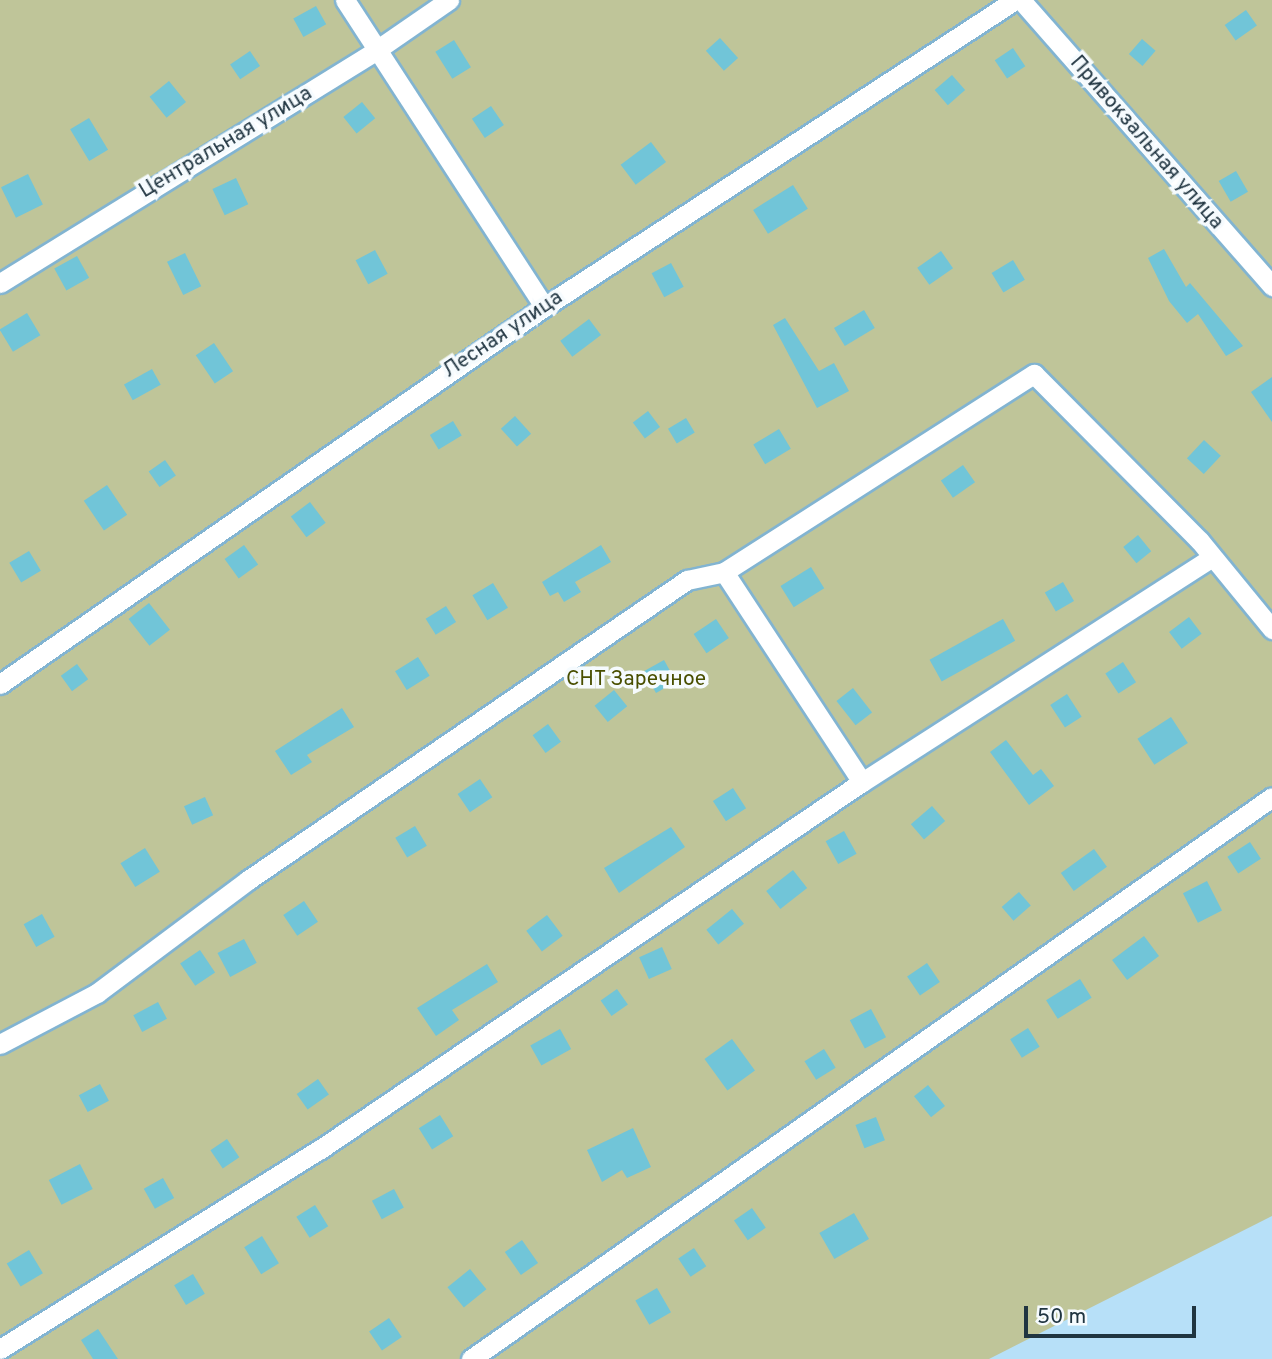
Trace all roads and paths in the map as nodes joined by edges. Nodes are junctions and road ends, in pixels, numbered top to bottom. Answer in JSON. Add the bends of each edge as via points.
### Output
{"nodes":[{"id":1,"x":345,"y":0,"type":"edge"},
{"id":2,"x":449,"y":0,"type":"edge"},
{"id":3,"x":1015,"y":0,"type":"edge"},
{"id":4,"x":1021,"y":0,"type":"edge"},
{"id":5,"x":375,"y":51,"type":"junction"},
{"id":6,"x":0,"y":283,"type":"edge"},
{"id":7,"x":1272,"y":286,"type":"edge"},
{"id":8,"x":544,"y":307,"type":"junction"},
{"id":9,"x":1212,"y":557,"type":"junction"},
{"id":10,"x":724,"y":572,"type":"junction"},
{"id":11,"x":1272,"y":629,"type":"edge"},
{"id":12,"x":0,"y":684,"type":"edge"},
{"id":13,"x":862,"y":782,"type":"junction"},
{"id":14,"x":1272,"y":797,"type":"edge"},
{"id":15,"x":0,"y":1044,"type":"edge"},
{"id":16,"x":0,"y":1349,"type":"edge"},
{"id":17,"x":471,"y":1359,"type":"edge"}],
"edges":[{"from":1,"to":5,"type":"street"},
{"from":2,"to":5,"type":"street","name":"Центральная улица"},
{"from":3,"to":8,"type":"street","name":"Лесная улица"},
{"from":4,"to":7,"type":"street","name":"Привокзальная улица"},
{"from":5,"to":6,"type":"street","name":"Центральная улица"},
{"from":5,"to":8,"type":"street"},
{"from":8,"to":12,"type":"street","name":"Лесная улица"},
{"from":9,"to":10,"type":"street","via":[[1034,374]]},
{"from":9,"to":11,"type":"street"},
{"from":9,"to":13,"type":"street"},
{"from":10,"to":13,"type":"street"},
{"from":10,"to":15,"type":"street","via":[[687,580],[248,880],[97,993]]},
{"from":13,"to":16,"type":"street","via":[[319,1150]]},
{"from":14,"to":17,"type":"street"}]}
